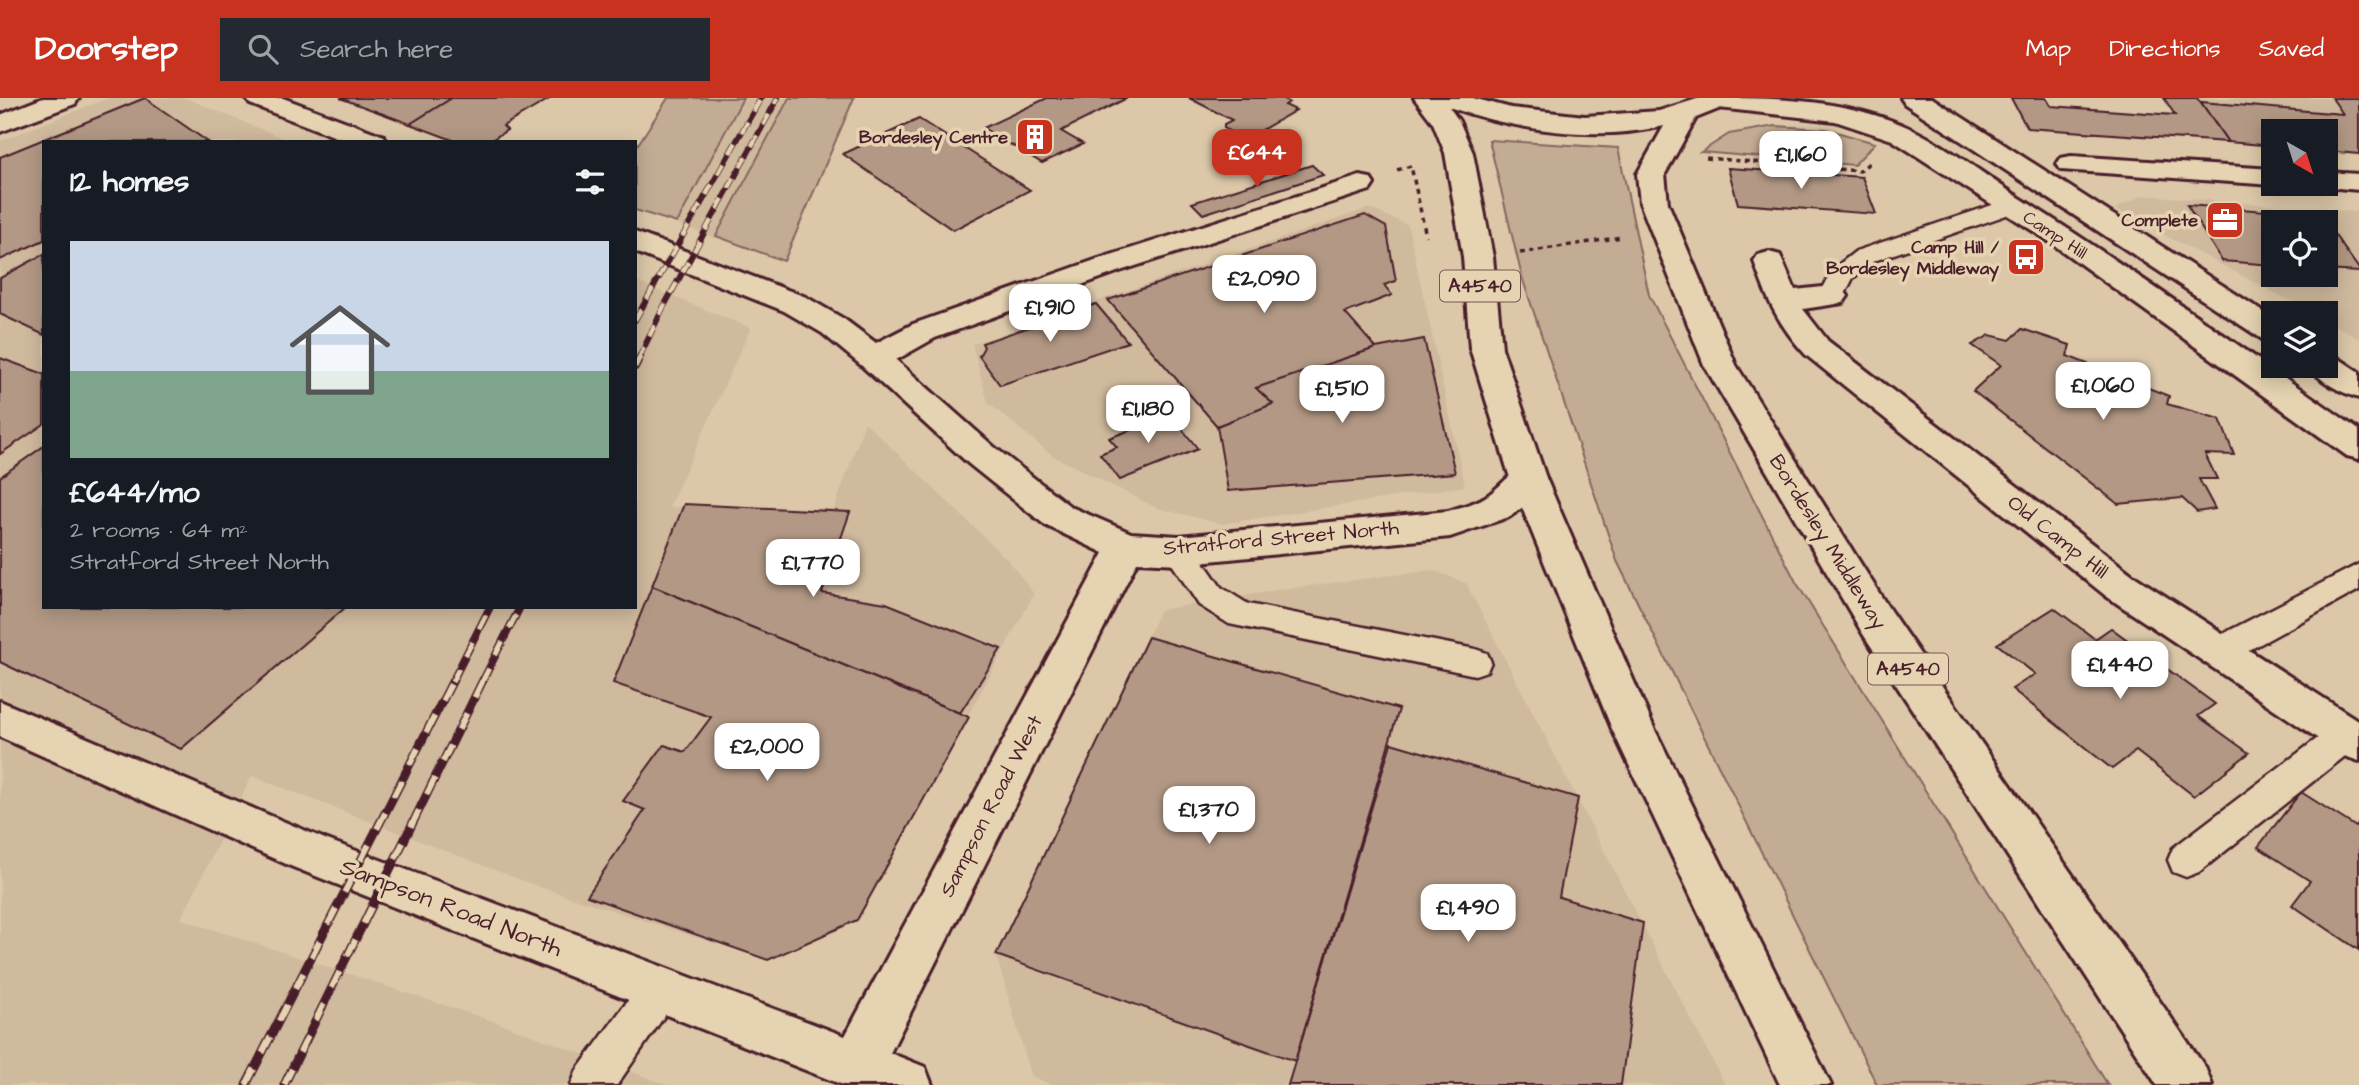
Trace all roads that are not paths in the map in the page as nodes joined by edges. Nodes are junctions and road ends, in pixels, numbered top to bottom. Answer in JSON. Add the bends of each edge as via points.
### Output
{"nodes":[{"id":1,"x":66,"y":98,"type":"edge"},
{"id":2,"x":259,"y":98,"type":"edge"},
{"id":3,"x":1427,"y":98,"type":"edge"},
{"id":4,"x":1447,"y":98,"type":"edge"},
{"id":5,"x":1914,"y":98,"type":"edge"},
{"id":6,"x":1720,"y":99,"type":"edge"},
{"id":7,"x":1686,"y":113,"type":"junction"},
{"id":8,"x":0,"y":124,"type":"edge"},
{"id":9,"x":369,"y":140,"type":"edge"},
{"id":10,"x":2071,"y":164,"type":"dead end"},
{"id":11,"x":2261,"y":176,"type":"edge"},
{"id":12,"x":2338,"y":181,"type":"edge"},
{"id":13,"x":2359,"y":182,"type":"edge"},
{"id":14,"x":1360,"y":184,"type":"dead end"},
{"id":15,"x":2010,"y":206,"type":"junction"},
{"id":16,"x":637,"y":242,"type":"edge"},
{"id":17,"x":1769,"y":261,"type":"dead end"},
{"id":18,"x":1832,"y":296,"type":"joint"},
{"id":19,"x":1782,"y":301,"type":"junction"},
{"id":20,"x":2261,"y":324,"type":"edge"},
{"id":21,"x":874,"y":358,"type":"junction"},
{"id":22,"x":2338,"y":374,"type":"edge"},
{"id":23,"x":2359,"y":387,"type":"edge"},
{"id":24,"x":2359,"y":447,"type":"edge"},
{"id":25,"x":1528,"y":478,"type":"junction"},
{"id":26,"x":1126,"y":547,"type":"junction"},
{"id":27,"x":1179,"y":550,"type":"junction"},
{"id":28,"x":2359,"y":576,"type":"edge"},
{"id":29,"x":2219,"y":651,"type":"junction"},
{"id":30,"x":1475,"y":662,"type":"dead end"},
{"id":31,"x":0,"y":718,"type":"edge"},
{"id":32,"x":2353,"y":739,"type":"edge"},
{"id":33,"x":2186,"y":860,"type":"dead end"},
{"id":34,"x":660,"y":989,"type":"junction"},
{"id":35,"x":856,"y":1065,"type":"junction"},
{"id":36,"x":592,"y":1085,"type":"edge"},
{"id":37,"x":907,"y":1085,"type":"edge"},
{"id":38,"x":1806,"y":1085,"type":"edge"},
{"id":39,"x":2187,"y":1085,"type":"edge"}],
"edges":[{"from":1,"to":8,"type":"main road"},
{"from":2,"to":9,"type":"main road"},
{"from":3,"to":25,"type":"main road","number":"A4540","via":[[1446,121],[1459,153],[1478,257],[1486,348]]},
{"from":4,"to":7,"type":"main road","via":[[1519,118],[1578,125]]},
{"from":5,"to":20,"type":"main road","name":"Camp Hill"},
{"from":6,"to":7,"type":"main road"},
{"from":6,"to":15,"type":"main road","name":"Camp Hill","via":[[1832,110],[1875,121]]},
{"from":7,"to":39,"type":"main road","name":"Bordesley Middleway","number":"A4540","via":[[1651,174],[1654,203],[1720,365],[1877,623]]},
{"from":10,"to":11,"type":"main road"},
{"from":12,"to":13,"type":"main road"},
{"from":14,"to":21,"type":"main road","via":[[924,331]]},
{"from":15,"to":18,"type":"lane","via":[[1865,257],[1842,274]]},
{"from":15,"to":24,"type":"main road","name":"Camp Hill","via":[[2057,234]]},
{"from":16,"to":21,"type":"main road","name":"Stratford Street North","via":[[795,304]]},
{"from":17,"to":19,"type":"main road","name":"Old Camp Hill"},
{"from":18,"to":19,"type":"main road"},
{"from":19,"to":29,"type":"main road","name":"Old Camp Hill","via":[[1795,326],[1828,357],[2120,586]]},
{"from":21,"to":26,"type":"main road","name":"Stratford Street North","via":[[981,455],[1058,516]]},
{"from":22,"to":23,"type":"main road"},
{"from":25,"to":27,"type":"main road","name":"Stratford Street North","via":[[1496,508],[1450,524]]},
{"from":25,"to":38,"type":"main road","number":"A4540","via":[[1633,729]]},
{"from":26,"to":27,"type":"main road","name":"Stratford Street North"},
{"from":26,"to":35,"type":"main road","name":"Sampson Road West"},
{"from":27,"to":30,"type":"lane","via":[[1210,596],[1240,615]]},
{"from":28,"to":29,"type":"lane"},
{"from":29,"to":32,"type":"main road","name":"Old Camp Hill"},
{"from":31,"to":34,"type":"main road","name":"Sampson Road North","via":[[309,853]]},
{"from":32,"to":33,"type":"lane"},
{"from":34,"to":35,"type":"main road","name":"Sampson Road North"},
{"from":34,"to":36,"type":"lane"},
{"from":35,"to":37,"type":"main road","name":"Sampson Road North"}]}
